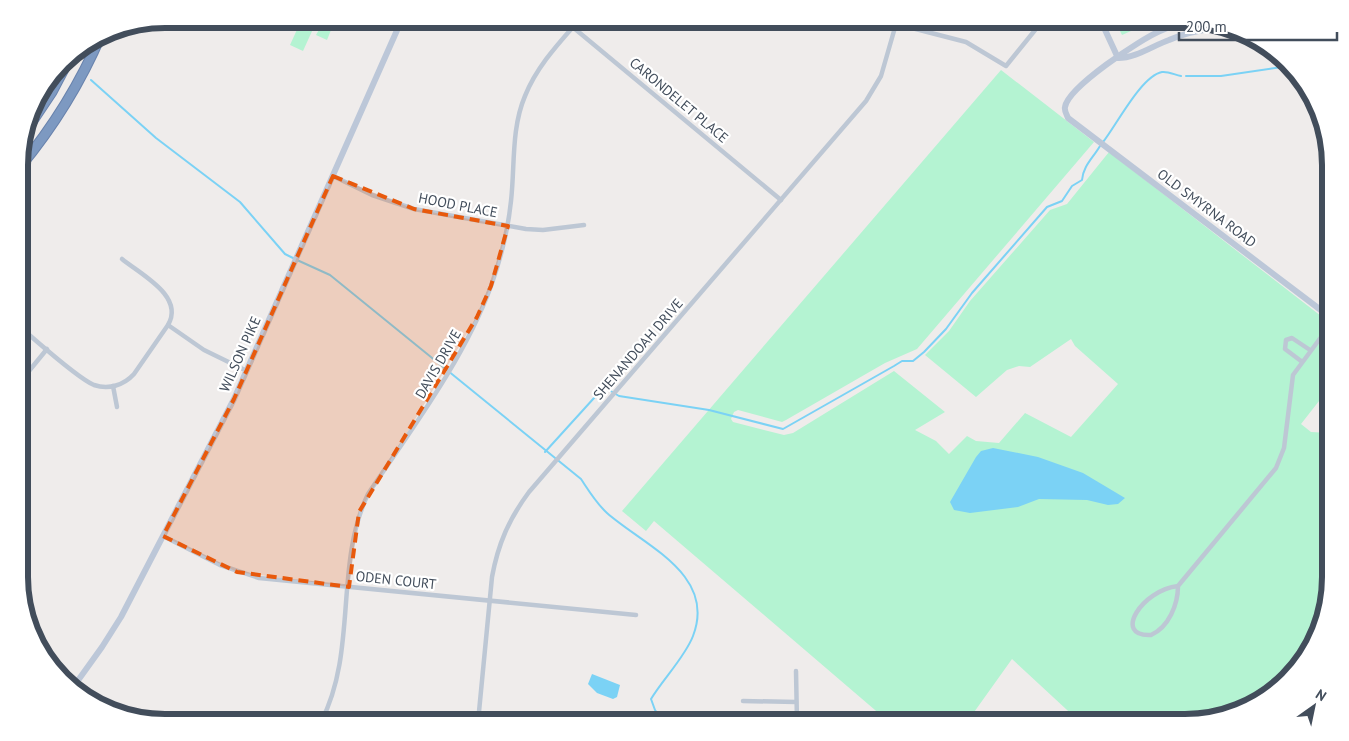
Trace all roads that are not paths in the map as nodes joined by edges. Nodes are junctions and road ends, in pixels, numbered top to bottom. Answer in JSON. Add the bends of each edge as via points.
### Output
{"nodes":[{"id":1,"x":398,"y":28,"type":"edge"},
{"id":2,"x":572,"y":28,"type":"edge"},
{"id":3,"x":574,"y":28,"type":"edge"},
{"id":4,"x":895,"y":28,"type":"edge"},
{"id":5,"x":912,"y":28,"type":"edge"},
{"id":6,"x":1037,"y":28,"type":"edge"},
{"id":7,"x":1104,"y":28,"type":"edge"},
{"id":8,"x":1170,"y":28,"type":"edge"},
{"id":9,"x":1207,"y":30,"type":"edge"},
{"id":10,"x":96,"y":46,"type":"edge"},
{"id":11,"x":1118,"y":58,"type":"junction"},
{"id":12,"x":60,"y":76,"type":"edge"},
{"id":13,"x":39,"y":112,"type":"edge"},
{"id":14,"x":29,"y":156,"type":"edge"},
{"id":15,"x":333,"y":176,"type":"junction"},
{"id":16,"x":781,"y":200,"type":"junction"},
{"id":17,"x":584,"y":225,"type":"dead end"},
{"id":18,"x":508,"y":226,"type":"junction"},
{"id":19,"x":122,"y":259,"type":"dead end"},
{"id":20,"x":1321,"y":310,"type":"edge"},
{"id":21,"x":168,"y":325,"type":"junction"},
{"id":22,"x":28,"y":334,"type":"edge"},
{"id":23,"x":1321,"y":336,"type":"edge"},
{"id":24,"x":47,"y":349,"type":"junction"},
{"id":25,"x":1310,"y":350,"type":"junction"},
{"id":26,"x":1301,"y":362,"type":"junction"},
{"id":27,"x":247,"y":371,"type":"junction"},
{"id":28,"x":28,"y":372,"type":"edge"},
{"id":29,"x":113,"y":386,"type":"junction"},
{"id":30,"x":117,"y":407,"type":"dead end"},
{"id":31,"x":1218,"y":527,"type":"dead end"},
{"id":32,"x":1223,"y":532,"type":"junction"},
{"id":33,"x":163,"y":536,"type":"junction"},
{"id":34,"x":1178,"y":586,"type":"junction"},
{"id":35,"x":349,"y":587,"type":"junction"},
{"id":36,"x":489,"y":601,"type":"junction"},
{"id":37,"x":636,"y":615,"type":"dead end"},
{"id":38,"x":796,"y":671,"type":"dead end"},
{"id":39,"x":77,"y":682,"type":"edge"},
{"id":40,"x":743,"y":702,"type":"dead end"},
{"id":41,"x":796,"y":702,"type":"junction"},
{"id":42,"x":797,"y":713,"type":"edge"},
{"id":43,"x":323,"y":714,"type":"edge"},
{"id":44,"x":479,"y":714,"type":"edge"}],
"edges":[{"from":1,"to":15,"type":"main road","name":"WILSON PIKE"},
{"from":2,"to":18,"type":"street","name":"DAVIS DRIVE","via":[[541,66],[524,97],[517,125]]},
{"from":3,"to":16,"type":"street","name":"CARONDELET PLACE"},
{"from":4,"to":16,"type":"street","name":"SHENANDOAH DRIVE","via":[[876,87]]},
{"from":5,"to":6,"type":"street","via":[[966,42],[1006,66]]},
{"from":7,"to":11,"type":"main road"},
{"from":8,"to":11,"type":"main road"},
{"from":9,"to":11,"type":"main road","via":[[1185,34],[1134,55]]},
{"from":10,"to":14,"type":"highway","via":[[68,103]]},
{"from":11,"to":20,"type":"main road","name":"OLD SMYRNA ROAD","via":[[1090,77],[1067,102],[1068,118]]},
{"from":12,"to":13,"type":"highway"},
{"from":15,"to":18,"type":"street","name":"HOOD PLACE","via":[[372,195],[414,209]]},
{"from":15,"to":27,"type":"main road","name":"WILSON PIKE"},
{"from":16,"to":36,"type":"street","name":"SHENANDOAH DRIVE","via":[[529,492],[508,523],[496,556]]},
{"from":17,"to":18,"type":"street","name":"HOOD PLACE","via":[[543,230]]},
{"from":18,"to":35,"type":"street","name":"DAVIS DRIVE","via":[[483,305],[450,368],[359,512]]},
{"from":19,"to":21,"type":"street","via":[[168,297],[173,313]]},
{"from":21,"to":27,"type":"street","via":[[204,350]]},
{"from":21,"to":29,"type":"street","via":[[134,374]]},
{"from":22,"to":24,"type":"street"},
{"from":23,"to":25,"type":"street"},
{"from":24,"to":28,"type":"street"},
{"from":24,"to":29,"type":"street","via":[[91,383]]},
{"from":25,"to":26,"type":"street"},
{"from":25,"to":26,"type":"street","via":[[1294,338],[1286,340],[1285,349]]},
{"from":26,"to":32,"type":"street","via":[[1290,384],[1281,459],[1270,477]]},
{"from":27,"to":33,"type":"main road","name":"WILSON PIKE"},
{"from":29,"to":30,"type":"street"},
{"from":31,"to":32,"type":"street"},
{"from":32,"to":34,"type":"street"},
{"from":33,"to":35,"type":"street","name":"ODEN COURT","via":[[237,572],[276,580]]},
{"from":33,"to":39,"type":"main road","name":"WILSON PIKE","via":[[111,634]]},
{"from":34,"to":34,"type":"street","via":[[1174,608],[1164,625],[1151,635],[1139,632],[1133,618],[1142,603],[1156,592]]},
{"from":35,"to":36,"type":"street","name":"ODEN COURT"},
{"from":35,"to":43,"type":"street","name":"DAVIS DRIVE","via":[[337,682]]},
{"from":36,"to":37,"type":"street","name":"ODEN COURT"},
{"from":36,"to":44,"type":"street","name":"SHENANDOAH DRIVE"},
{"from":38,"to":41,"type":"street"},
{"from":40,"to":41,"type":"street"},
{"from":41,"to":42,"type":"street"}]}
